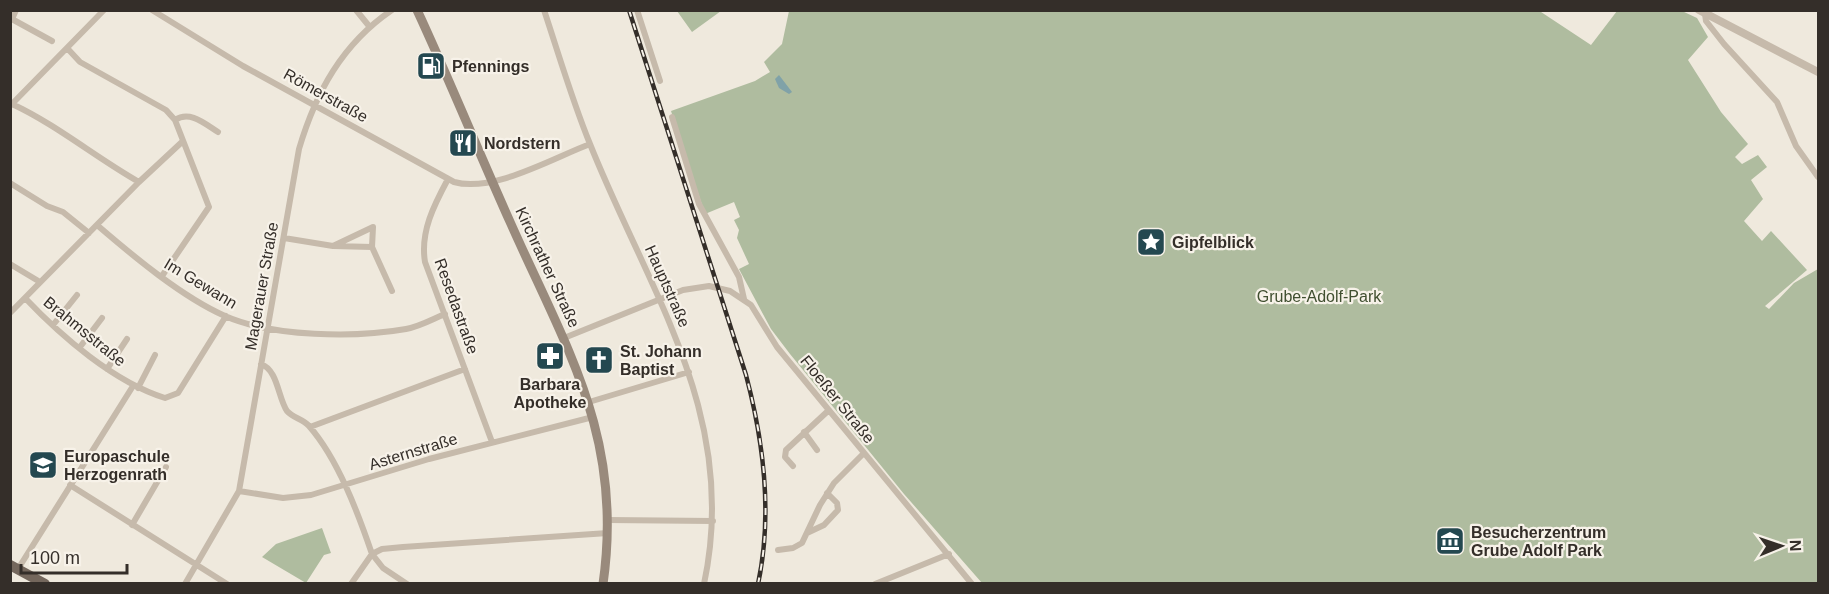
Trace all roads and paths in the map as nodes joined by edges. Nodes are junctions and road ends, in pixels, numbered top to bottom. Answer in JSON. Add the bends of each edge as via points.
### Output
{"nodes":[{"id":1,"x":16,"y":10,"type":"edge"},
{"id":2,"x":104,"y":10,"type":"edge"},
{"id":3,"x":152,"y":10,"type":"edge"},
{"id":4,"x":356,"y":10,"type":"edge"},
{"id":5,"x":392,"y":10,"type":"edge"},
{"id":6,"x":417,"y":10,"type":"edge"},
{"id":7,"x":544,"y":10,"type":"edge"},
{"id":8,"x":637,"y":10,"type":"edge"},
{"id":9,"x":1702,"y":12,"type":"edge"},
{"id":10,"x":11,"y":19,"type":"edge"},
{"id":11,"x":369,"y":26,"type":"junction"},
{"id":12,"x":52,"y":41,"type":"dead end"},
{"id":13,"x":67,"y":48,"type":"junction"},
{"id":14,"x":1818,"y":72,"type":"edge"},
{"id":15,"x":660,"y":81,"type":"dead end"},
{"id":16,"x":314,"y":103,"type":"junction"},
{"id":17,"x":11,"y":105,"type":"edge"},
{"id":18,"x":672,"y":117,"type":"dead end"},
{"id":19,"x":175,"y":120,"type":"junction"},
{"id":20,"x":218,"y":132,"type":"dead end"},
{"id":21,"x":183,"y":141,"type":"junction"},
{"id":22,"x":590,"y":144,"type":"junction"},
{"id":23,"x":1818,"y":177,"type":"edge"},
{"id":24,"x":448,"y":179,"type":"junction"},
{"id":25,"x":139,"y":182,"type":"junction"},
{"id":26,"x":492,"y":182,"type":"junction"},
{"id":27,"x":10,"y":183,"type":"edge"},
{"id":28,"x":97,"y":225,"type":"junction"},
{"id":29,"x":89,"y":233,"type":"junction"},
{"id":30,"x":284,"y":238,"type":"junction"},
{"id":31,"x":333,"y":246,"type":"junction"},
{"id":32,"x":372,"y":247,"type":"junction"},
{"id":33,"x":10,"y":264,"type":"edge"},
{"id":34,"x":162,"y":276,"type":"junction"},
{"id":35,"x":40,"y":282,"type":"junction"},
{"id":36,"x":392,"y":291,"type":"dead end"},
{"id":37,"x":77,"y":295,"type":"dead end"},
{"id":38,"x":25,"y":298,"type":"junction"},
{"id":39,"x":659,"y":299,"type":"junction"},
{"id":40,"x":744,"y":299,"type":"junction"},
{"id":41,"x":10,"y":313,"type":"edge"},
{"id":42,"x":445,"y":314,"type":"junction"},
{"id":43,"x":226,"y":316,"type":"junction"},
{"id":44,"x":102,"y":318,"type":"dead end"},
{"id":45,"x":52,"y":325,"type":"junction"},
{"id":46,"x":268,"y":326,"type":"junction"},
{"id":47,"x":564,"y":338,"type":"junction"},
{"id":48,"x":127,"y":339,"type":"dead end"},
{"id":49,"x":80,"y":347,"type":"junction"},
{"id":50,"x":154,"y":355,"type":"dead end"},
{"id":51,"x":261,"y":364,"type":"junction"},
{"id":52,"x":107,"y":369,"type":"junction"},
{"id":53,"x":465,"y":369,"type":"junction"},
{"id":54,"x":689,"y":372,"type":"junction"},
{"id":55,"x":136,"y":387,"type":"junction"},
{"id":56,"x":589,"y":402,"type":"junction"},
{"id":57,"x":829,"y":410,"type":"junction"},
{"id":58,"x":594,"y":417,"type":"junction"},
{"id":59,"x":310,"y":427,"type":"junction"},
{"id":60,"x":804,"y":432,"type":"junction"},
{"id":61,"x":492,"y":442,"type":"junction"},
{"id":62,"x":817,"y":450,"type":"dead end"},
{"id":63,"x":864,"y":453,"type":"junction"},
{"id":64,"x":794,"y":466,"type":"dead end"},
{"id":65,"x":166,"y":467,"type":"dead end"},
{"id":66,"x":70,"y":485,"type":"junction"},
{"id":67,"x":344,"y":486,"type":"junction"},
{"id":68,"x":238,"y":491,"type":"junction"},
{"id":69,"x":827,"y":493,"type":"junction"},
{"id":70,"x":608,"y":520,"type":"junction"},
{"id":71,"x":712,"y":521,"type":"junction"},
{"id":72,"x":132,"y":525,"type":"junction"},
{"id":73,"x":608,"y":533,"type":"junction"},
{"id":74,"x":807,"y":533,"type":"junction"},
{"id":75,"x":778,"y":550,"type":"dead end"},
{"id":76,"x":372,"y":554,"type":"junction"},
{"id":77,"x":949,"y":554,"type":"junction"},
{"id":78,"x":196,"y":565,"type":"junction"},
{"id":79,"x":14,"y":567,"type":"edge"},
{"id":80,"x":45,"y":584,"type":"edge"},
{"id":81,"x":185,"y":584,"type":"edge"},
{"id":82,"x":227,"y":584,"type":"edge"},
{"id":83,"x":351,"y":584,"type":"edge"},
{"id":84,"x":407,"y":584,"type":"edge"},
{"id":85,"x":603,"y":584,"type":"edge"},
{"id":86,"x":704,"y":584,"type":"edge"},
{"id":87,"x":875,"y":584,"type":"edge"},
{"id":88,"x":972,"y":584,"type":"edge"}],
"edges":[{"from":1,"to":10,"type":"street"},
{"from":2,"to":13,"type":"street"},
{"from":3,"to":16,"type":"street","name":"Römerstraße","via":[[243,66]]},
{"from":4,"to":11,"type":"street"},
{"from":5,"to":11,"type":"street","name":"Magerauer Straße"},
{"from":6,"to":26,"type":"main road","name":"Kirchrather Straße"},
{"from":7,"to":22,"type":"street","name":"Hauptstraße"},
{"from":8,"to":15,"type":"street"},
{"from":9,"to":14,"type":"street"},
{"from":9,"to":23,"type":"street","via":[[1724,44],[1777,102],[1796,146]]},
{"from":10,"to":12,"type":"street"},
{"from":11,"to":16,"type":"street","name":"Magerauer Straße","via":[[340,59]]},
{"from":13,"to":17,"type":"street"},
{"from":13,"to":19,"type":"street","via":[[80,62],[166,110]]},
{"from":16,"to":24,"type":"street","name":"Römerstraße"},
{"from":16,"to":30,"type":"street","name":"Magerauer Straße","via":[[299,149]]},
{"from":17,"to":25,"type":"street","via":[[53,124],[98,158]]},
{"from":18,"to":40,"type":"street","via":[[699,204],[739,277]]},
{"from":19,"to":20,"type":"street","via":[[182,115],[190,116]]},
{"from":19,"to":21,"type":"street"},
{"from":21,"to":25,"type":"street"},
{"from":21,"to":34,"type":"street","via":[[208,200],[206,213]]},
{"from":22,"to":26,"type":"street","name":"Römerstraße"},
{"from":22,"to":39,"type":"street","name":"Hauptstraße"},
{"from":24,"to":26,"type":"street","name":"Römerstraße","via":[[471,185]]},
{"from":24,"to":42,"type":"street","name":"Resedastraße","via":[[433,206],[423,249],[428,274]]},
{"from":25,"to":28,"type":"street"},
{"from":26,"to":47,"type":"main road","name":"Kirchrather Straße"},
{"from":27,"to":29,"type":"street","via":[[63,212]]},
{"from":28,"to":29,"type":"street"},
{"from":28,"to":34,"type":"street","name":"Im Gewann"},
{"from":29,"to":35,"type":"street"},
{"from":30,"to":31,"type":"street"},
{"from":30,"to":46,"type":"street","name":"Magerauer Straße"},
{"from":31,"to":32,"type":"street"},
{"from":31,"to":32,"type":"street","via":[[373,227]]},
{"from":32,"to":36,"type":"street"},
{"from":33,"to":35,"type":"street"},
{"from":34,"to":43,"type":"street","name":"Im Gewann"},
{"from":35,"to":38,"type":"street"},
{"from":37,"to":45,"type":"street"},
{"from":38,"to":41,"type":"street"},
{"from":38,"to":45,"type":"street","name":"Brahmsstraße"},
{"from":39,"to":40,"type":"street","name":"Floeßer Straße","via":[[709,286]]},
{"from":39,"to":47,"type":"street","name":"Floeßer Straße"},
{"from":39,"to":54,"type":"street","name":"Hauptstraße"},
{"from":40,"to":57,"type":"street","name":"Floeßer Straße"},
{"from":42,"to":46,"type":"street","name":"Im Gewann","via":[[409,329],[342,335]]},
{"from":42,"to":53,"type":"street","name":"Resedastraße"},
{"from":43,"to":46,"type":"street","name":"Im Gewann"},
{"from":43,"to":55,"type":"street","name":"Brahmsstraße","via":[[178,393],[165,398]]},
{"from":44,"to":49,"type":"street"},
{"from":45,"to":49,"type":"street","name":"Brahmsstraße"},
{"from":46,"to":51,"type":"street","name":"Magerauer Straße"},
{"from":47,"to":56,"type":"main road","name":"Kirchrather Straße"},
{"from":48,"to":52,"type":"street"},
{"from":49,"to":52,"type":"street","name":"Brahmsstraße"},
{"from":50,"to":55,"type":"street"},
{"from":51,"to":59,"type":"street","via":[[272,374],[287,410]]},
{"from":51,"to":68,"type":"street","name":"Magerauer Straße"},
{"from":52,"to":55,"type":"street","name":"Brahmsstraße"},
{"from":53,"to":59,"type":"street"},
{"from":53,"to":61,"type":"street","name":"Resedastraße"},
{"from":54,"to":56,"type":"street"},
{"from":54,"to":71,"type":"street","name":"Hauptstraße","via":[[709,453]]},
{"from":55,"to":66,"type":"street"},
{"from":56,"to":58,"type":"main road","name":"Kirchrather Straße"},
{"from":57,"to":60,"type":"street"},
{"from":57,"to":63,"type":"street","name":"Floeßer Straße"},
{"from":58,"to":61,"type":"street","name":"Asternstraße"},
{"from":58,"to":70,"type":"main road","name":"Kirchrather Straße","via":[[606,478]]},
{"from":59,"to":67,"type":"street"},
{"from":60,"to":62,"type":"street"},
{"from":60,"to":64,"type":"street","via":[[784,453]]},
{"from":61,"to":67,"type":"street","name":"Asternstraße"},
{"from":63,"to":69,"type":"street"},
{"from":63,"to":77,"type":"street","name":"Floeßer Straße"},
{"from":65,"to":72,"type":"street"},
{"from":66,"to":72,"type":"street"},
{"from":66,"to":79,"type":"street"},
{"from":67,"to":68,"type":"street","name":"Asternstraße","via":[[283,498]]},
{"from":67,"to":76,"type":"street"},
{"from":68,"to":78,"type":"street","name":"Magerauer Straße"},
{"from":69,"to":74,"type":"street"},
{"from":69,"to":74,"type":"street","via":[[838,510],[824,525]]},
{"from":70,"to":71,"type":"street"},
{"from":70,"to":73,"type":"main road","name":"Kirchrather Straße"},
{"from":71,"to":86,"type":"street","name":"Hauptstraße"},
{"from":72,"to":78,"type":"street"},
{"from":73,"to":76,"type":"street","via":[[403,547]]},
{"from":73,"to":85,"type":"main road","name":"Kirchrather Straße"},
{"from":74,"to":75,"type":"street","via":[[797,547]]},
{"from":76,"to":83,"type":"street"},
{"from":76,"to":84,"type":"street","via":[[382,568]]},
{"from":77,"to":87,"type":"street"},
{"from":77,"to":88,"type":"street","name":"Floeßer Straße"},
{"from":78,"to":81,"type":"street","name":"Magerauer Straße"},
{"from":78,"to":82,"type":"street"},
{"from":79,"to":80,"type":"main road"}]}
